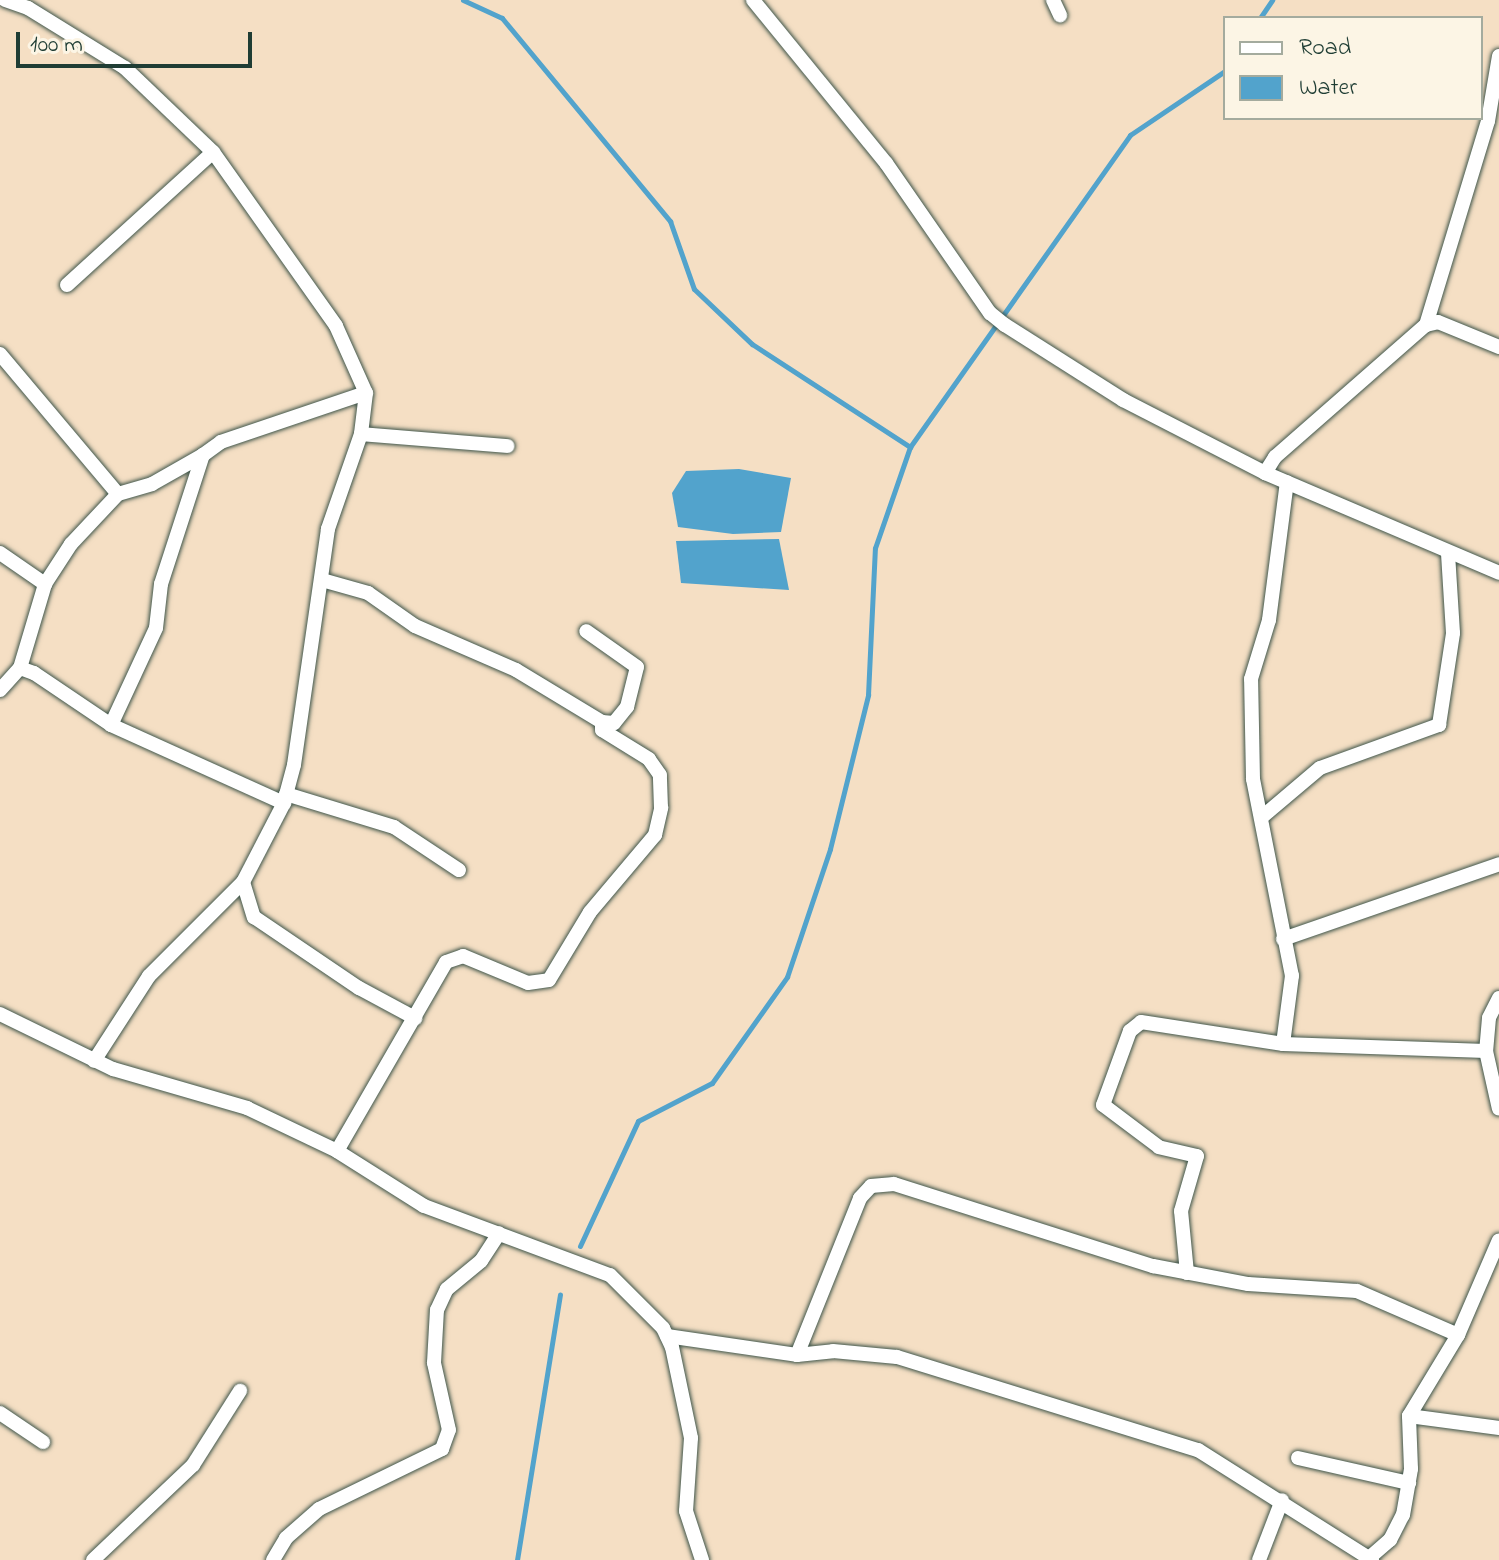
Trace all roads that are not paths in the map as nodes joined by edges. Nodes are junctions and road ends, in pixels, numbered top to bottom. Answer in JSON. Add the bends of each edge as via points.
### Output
{"nodes":[{"id":1,"x":5,"y":0,"type":"edge"},
{"id":2,"x":753,"y":0,"type":"edge"},
{"id":3,"x":1053,"y":0,"type":"edge"},
{"id":4,"x":1060,"y":15,"type":"dead end"},
{"id":5,"x":1499,"y":56,"type":"edge"},
{"id":6,"x":213,"y":152,"type":"junction"},
{"id":7,"x":67,"y":285,"type":"dead end"},
{"id":8,"x":1426,"y":325,"type":"junction"},
{"id":9,"x":1499,"y":347,"type":"edge"},
{"id":10,"x":0,"y":354,"type":"edge"},
{"id":11,"x":366,"y":393,"type":"junction"},
{"id":12,"x":361,"y":434,"type":"junction"},
{"id":13,"x":508,"y":446,"type":"dead end"},
{"id":14,"x":203,"y":455,"type":"junction"},
{"id":15,"x":1265,"y":473,"type":"junction"},
{"id":16,"x":1287,"y":482,"type":"junction"},
{"id":17,"x":118,"y":494,"type":"junction"},
{"id":18,"x":0,"y":553,"type":"edge"},
{"id":19,"x":1448,"y":553,"type":"junction"},
{"id":20,"x":1499,"y":573,"type":"edge"},
{"id":21,"x":322,"y":580,"type":"junction"},
{"id":22,"x":45,"y":584,"type":"junction"},
{"id":23,"x":586,"y":631,"type":"dead end"},
{"id":24,"x":20,"y":668,"type":"junction"},
{"id":25,"x":0,"y":690,"type":"edge"},
{"id":26,"x":602,"y":722,"type":"junction"},
{"id":27,"x":111,"y":725,"type":"junction"},
{"id":28,"x":285,"y":799,"type":"junction"},
{"id":29,"x":1262,"y":817,"type":"junction"},
{"id":30,"x":1499,"y":864,"type":"edge"},
{"id":31,"x":459,"y":870,"type":"dead end"},
{"id":32,"x":243,"y":882,"type":"junction"},
{"id":33,"x":1283,"y":939,"type":"junction"},
{"id":34,"x":1499,"y":998,"type":"edge"},
{"id":35,"x":0,"y":1014,"type":"edge"},
{"id":36,"x":415,"y":1018,"type":"junction"},
{"id":37,"x":1283,"y":1044,"type":"junction"},
{"id":38,"x":1486,"y":1051,"type":"junction"},
{"id":39,"x":94,"y":1061,"type":"junction"},
{"id":40,"x":1499,"y":1109,"type":"edge"},
{"id":41,"x":337,"y":1151,"type":"junction"},
{"id":42,"x":499,"y":1233,"type":"junction"},
{"id":43,"x":1499,"y":1240,"type":"edge"},
{"id":44,"x":1187,"y":1273,"type":"junction"},
{"id":45,"x":1493,"y":1276,"type":"edge"},
{"id":46,"x":1458,"y":1335,"type":"junction"},
{"id":47,"x":667,"y":1336,"type":"junction"},
{"id":48,"x":797,"y":1355,"type":"junction"},
{"id":49,"x":240,"y":1391,"type":"dead end"},
{"id":50,"x":0,"y":1413,"type":"edge"},
{"id":51,"x":1409,"y":1416,"type":"junction"},
{"id":52,"x":1499,"y":1428,"type":"edge"},
{"id":53,"x":43,"y":1442,"type":"dead end"},
{"id":54,"x":1298,"y":1458,"type":"dead end"},
{"id":55,"x":1409,"y":1483,"type":"junction"},
{"id":56,"x":1282,"y":1500,"type":"junction"},
{"id":57,"x":1370,"y":1559,"type":"edge"},
{"id":58,"x":93,"y":1560,"type":"edge"},
{"id":59,"x":273,"y":1560,"type":"edge"},
{"id":60,"x":702,"y":1560,"type":"edge"},
{"id":61,"x":1259,"y":1560,"type":"edge"}],
"edges":[{"from":1,"to":6,"type":"street","via":[[28,8],[125,68]]},
{"from":2,"to":15,"type":"street","via":[[886,163],[990,313],[1123,400]]},
{"from":3,"to":4,"type":"street"},
{"from":5,"to":8,"type":"street","via":[[1488,121]]},
{"from":6,"to":7,"type":"street"},
{"from":6,"to":11,"type":"street","via":[[336,326]]},
{"from":8,"to":9,"type":"street","via":[[1438,322]]},
{"from":8,"to":15,"type":"street","via":[[1275,457]]},
{"from":10,"to":17,"type":"street"},
{"from":11,"to":12,"type":"street"},
{"from":11,"to":14,"type":"street","via":[[221,442]]},
{"from":12,"to":13,"type":"street"},
{"from":12,"to":21,"type":"street","via":[[335,501]]},
{"from":14,"to":17,"type":"street","via":[[152,484]]},
{"from":14,"to":27,"type":"street","via":[[161,584],[156,628]]},
{"from":15,"to":16,"type":"street"},
{"from":16,"to":19,"type":"street"},
{"from":16,"to":29,"type":"street","via":[[1269,620],[1251,679],[1253,779]]},
{"from":17,"to":22,"type":"street","via":[[71,544]]},
{"from":18,"to":22,"type":"street"},
{"from":19,"to":20,"type":"street"},
{"from":19,"to":29,"type":"street","via":[[1453,633],[1439,725],[1320,768]]},
{"from":21,"to":26,"type":"street","via":[[368,593],[415,626],[516,670]]},
{"from":21,"to":28,"type":"street"},
{"from":22,"to":24,"type":"street"},
{"from":23,"to":26,"type":"street","via":[[637,667],[623,714],[614,723]]},
{"from":24,"to":25,"type":"street"},
{"from":24,"to":27,"type":"street"},
{"from":26,"to":36,"type":"street","via":[[602,730],[649,759],[660,775],[655,835],[590,912],[549,980],[528,983],[455,957],[439,973]]},
{"from":27,"to":28,"type":"street"},
{"from":28,"to":31,"type":"street","via":[[394,827]]},
{"from":28,"to":32,"type":"street"},
{"from":29,"to":33,"type":"street"},
{"from":30,"to":33,"type":"street"},
{"from":32,"to":36,"type":"street","via":[[254,917],[359,988]]},
{"from":32,"to":39,"type":"street","via":[[149,976]]},
{"from":33,"to":37,"type":"street","via":[[1292,976]]},
{"from":34,"to":38,"type":"street","via":[[1489,1018]]},
{"from":35,"to":39,"type":"street"},
{"from":36,"to":41,"type":"street"},
{"from":37,"to":38,"type":"street"},
{"from":37,"to":44,"type":"street","via":[[1141,1022],[1130,1031],[1103,1105],[1159,1147],[1197,1156],[1181,1211]]},
{"from":38,"to":40,"type":"street"},
{"from":39,"to":41,"type":"street","via":[[235,1103]]},
{"from":41,"to":42,"type":"street","via":[[424,1206]]},
{"from":42,"to":47,"type":"street","via":[[610,1275]]},
{"from":42,"to":59,"type":"street","via":[[471,1272],[447,1289],[437,1310],[434,1363],[449,1430],[442,1449],[330,1502],[295,1529]]},
{"from":43,"to":45,"type":"street"},
{"from":44,"to":46,"type":"street","via":[[1248,1284],[1357,1291]]},
{"from":44,"to":48,"type":"street","via":[[894,1184],[871,1186],[860,1198]]},
{"from":45,"to":46,"type":"street"},
{"from":46,"to":51,"type":"street"},
{"from":47,"to":48,"type":"street"},
{"from":47,"to":60,"type":"street","via":[[691,1438],[686,1511]]},
{"from":48,"to":56,"type":"street","via":[[833,1351],[925,1363],[1198,1450]]},
{"from":49,"to":58,"type":"street","via":[[193,1465]]},
{"from":50,"to":53,"type":"street"},
{"from":51,"to":52,"type":"street"},
{"from":51,"to":55,"type":"street"},
{"from":54,"to":55,"type":"street"},
{"from":55,"to":57,"type":"street","via":[[1398,1527]]},
{"from":56,"to":57,"type":"street"},
{"from":56,"to":61,"type":"street"}]}
